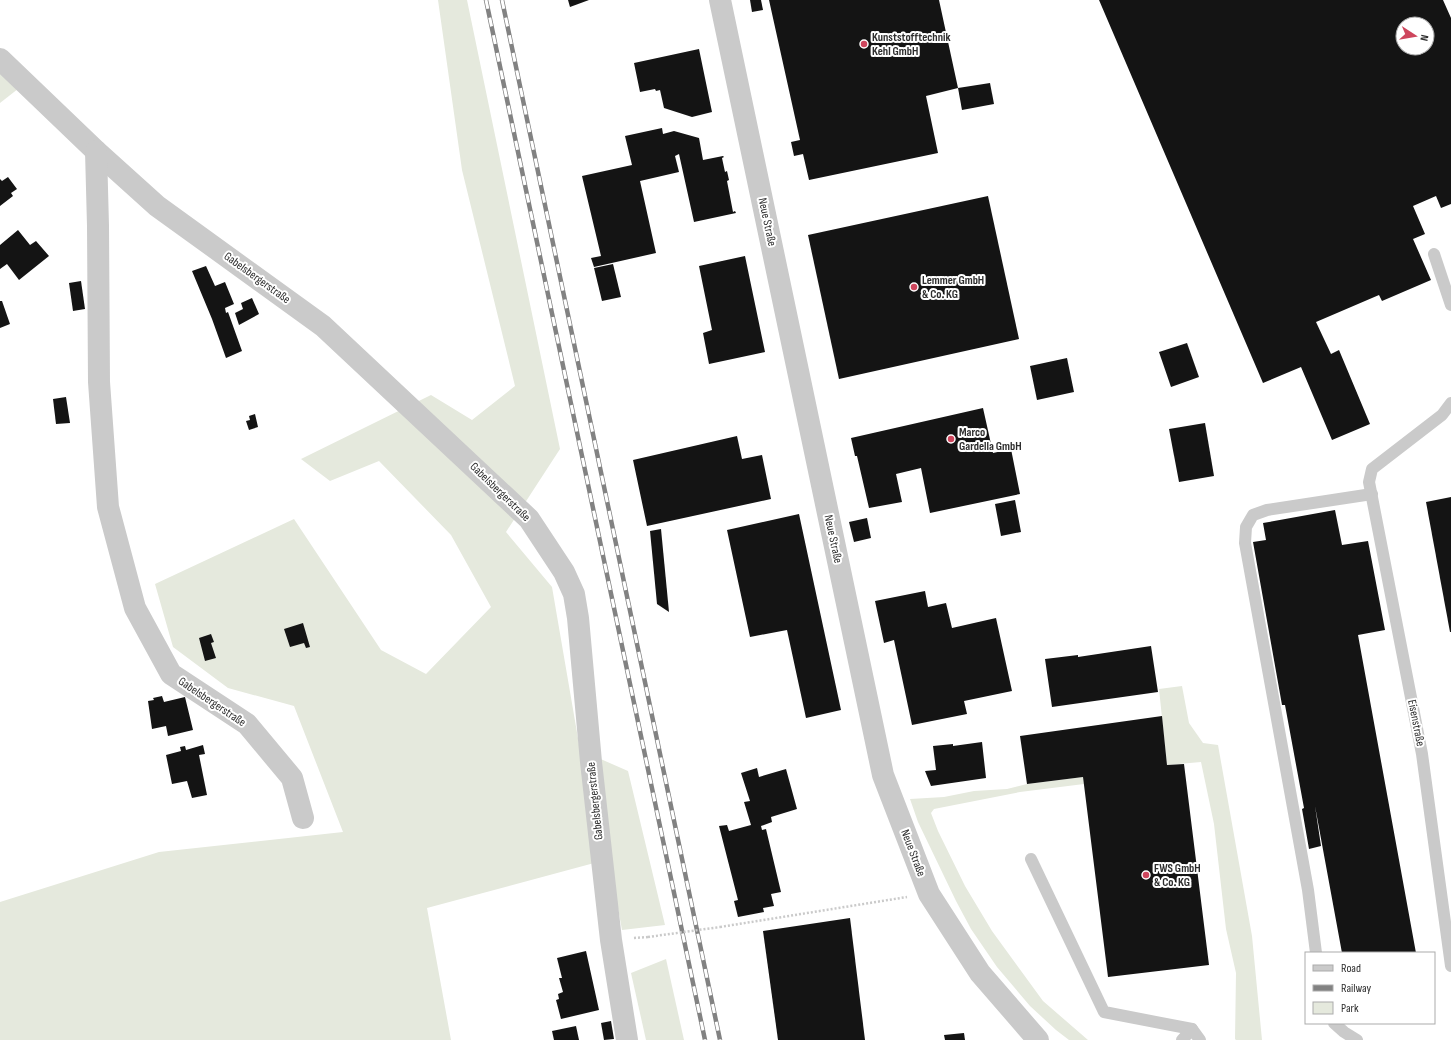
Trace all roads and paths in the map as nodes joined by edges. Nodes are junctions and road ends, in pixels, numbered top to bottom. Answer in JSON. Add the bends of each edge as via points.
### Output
{"nodes":[{"id":1,"x":720,"y":0,"type":"edge"},
{"id":2,"x":0,"y":59,"type":"edge"},
{"id":3,"x":96,"y":151,"type":"junction"},
{"id":4,"x":1434,"y":254,"type":"dead end"},
{"id":5,"x":1451,"y":305,"type":"edge"},
{"id":6,"x":1451,"y":404,"type":"edge"},
{"id":7,"x":1372,"y":494,"type":"junction"},
{"id":8,"x":303,"y":818,"type":"dead end"},
{"id":9,"x":1031,"y":859,"type":"dead end"},
{"id":10,"x":929,"y":894,"type":"junction"},
{"id":11,"x":648,"y":937,"type":"dead end"},
{"id":12,"x":1316,"y":952,"type":"edge"},
{"id":13,"x":1451,"y":966,"type":"edge"},
{"id":14,"x":1335,"y":1024,"type":"edge"},
{"id":15,"x":1192,"y":1029,"type":"junction"},
{"id":16,"x":627,"y":1040,"type":"edge"},
{"id":17,"x":1038,"y":1040,"type":"edge"},
{"id":18,"x":1182,"y":1040,"type":"edge"},
{"id":19,"x":1200,"y":1040,"type":"edge"},
{"id":20,"x":1357,"y":1040,"type":"edge"}],
"edges":[{"from":1,"to":10,"type":"street","name":"Neue Straße","via":[[883,775]]},
{"from":2,"to":3,"type":"street","name":"Gabelsbergerstraße"},
{"from":3,"to":8,"type":"street","name":"Gabelsbergerstraße","via":[[99,382],[108,507],[135,608],[171,674],[247,724],[292,778]]},
{"from":3,"to":16,"type":"street","name":"Gabelsbergerstraße","via":[[157,206],[323,326],[529,519],[564,572],[574,594],[578,618],[611,940]]},
{"from":4,"to":5,"type":"lane"},
{"from":6,"to":7,"type":"lane","name":"Eisenstraße","via":[[1442,415],[1372,469],[1369,482]]},
{"from":7,"to":12,"type":"lane","via":[[1267,510],[1253,515],[1246,527],[1246,551],[1308,890]]},
{"from":7,"to":13,"type":"lane","name":"Eisenstraße","via":[[1422,754]]},
{"from":9,"to":15,"type":"lane","via":[[1104,1012]]},
{"from":10,"to":11,"type":"path","bridge":true},
{"from":10,"to":17,"type":"street","name":"Neue Straße","via":[[980,973]]},
{"from":14,"to":20,"type":"lane"},
{"from":15,"to":18,"type":"lane"},
{"from":15,"to":19,"type":"lane"}]}
